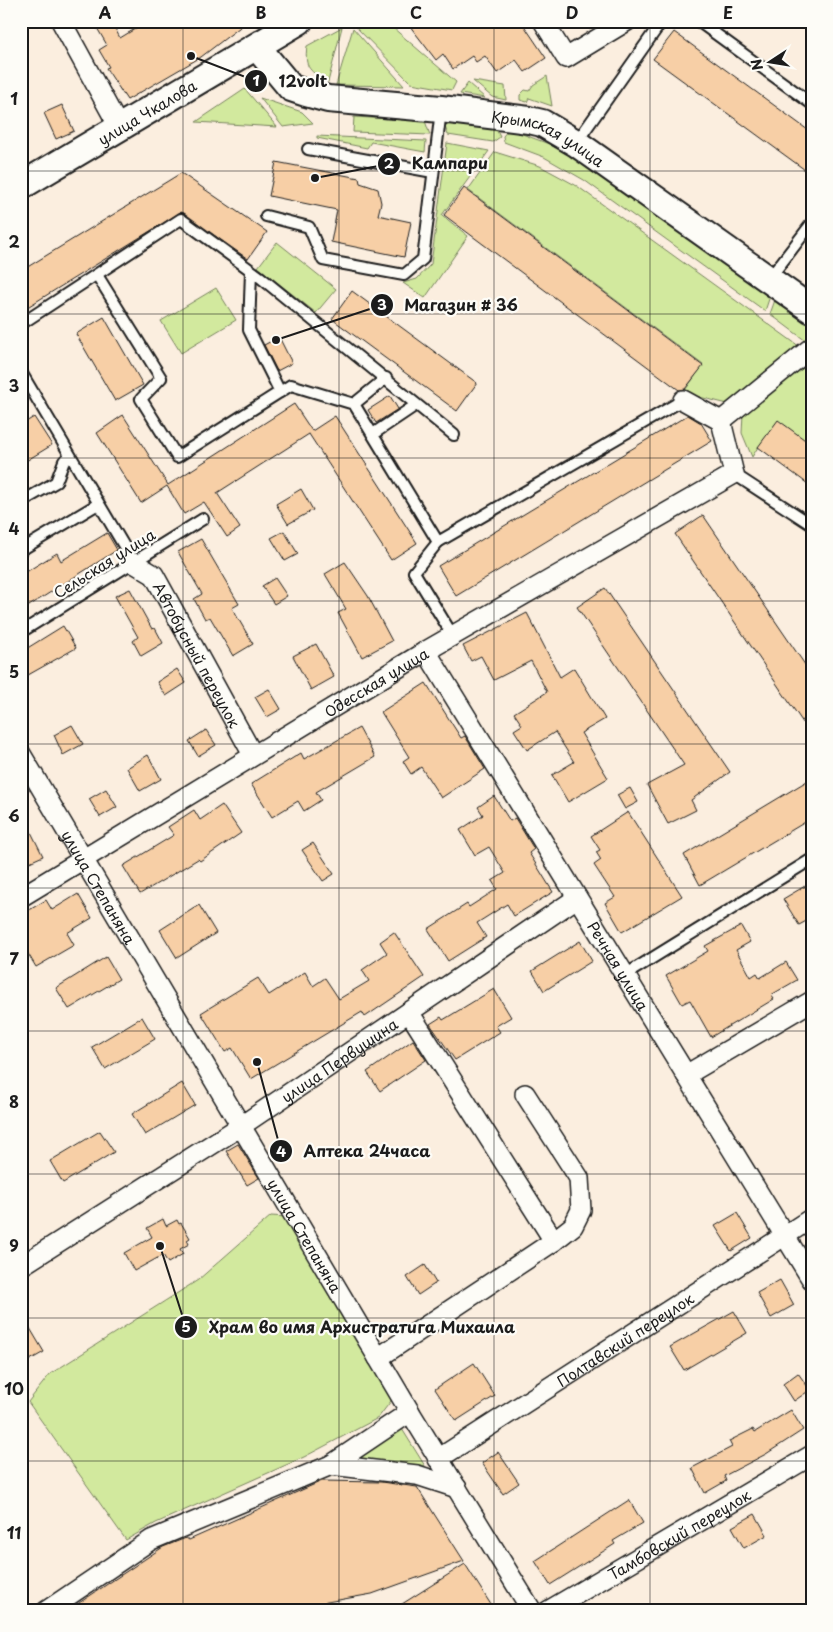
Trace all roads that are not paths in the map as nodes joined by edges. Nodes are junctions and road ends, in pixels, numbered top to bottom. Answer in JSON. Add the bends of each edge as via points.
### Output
{"nodes":[{"id":1,"x":61,"y":21,"type":"edge"},
{"id":2,"x":299,"y":21,"type":"edge"},
{"id":3,"x":543,"y":21,"type":"edge"},
{"id":4,"x":627,"y":21,"type":"edge"},
{"id":5,"x":662,"y":21,"type":"edge"},
{"id":6,"x":698,"y":21,"type":"edge"},
{"id":7,"x":257,"y":47,"type":"junction"},
{"id":8,"x":812,"y":104,"type":"edge"},
{"id":9,"x":442,"y":109,"type":"junction"},
{"id":10,"x":119,"y":127,"type":"junction"},
{"id":11,"x":576,"y":143,"type":"junction"},
{"id":12,"x":308,"y":149,"type":"dead end"},
{"id":13,"x":433,"y":172,"type":"junction"},
{"id":14,"x":21,"y":186,"type":"edge"},
{"id":15,"x":266,"y":216,"type":"dead end"},
{"id":16,"x":812,"y":223,"type":"edge"},
{"id":17,"x":251,"y":271,"type":"junction"},
{"id":18,"x":97,"y":275,"type":"junction"},
{"id":19,"x":768,"y":280,"type":"junction"},
{"id":20,"x":812,"y":310,"type":"edge"},
{"id":21,"x":21,"y":324,"type":"edge"},
{"id":22,"x":812,"y":347,"type":"edge"},
{"id":23,"x":21,"y":372,"type":"edge"},
{"id":24,"x":386,"y":378,"type":"junction"},
{"id":25,"x":280,"y":392,"type":"junction"},
{"id":26,"x":682,"y":400,"type":"joint"},
{"id":27,"x":354,"y":404,"type":"junction"},
{"id":28,"x":416,"y":405,"type":"junction"},
{"id":29,"x":721,"y":421,"type":"junction"},
{"id":30,"x":373,"y":434,"type":"junction"},
{"id":31,"x":454,"y":435,"type":"dead end"},
{"id":32,"x":70,"y":457,"type":"junction"},
{"id":33,"x":734,"y":474,"type":"junction"},
{"id":34,"x":21,"y":502,"type":"edge"},
{"id":35,"x":98,"y":504,"type":"junction"},
{"id":36,"x":203,"y":520,"type":"dead end"},
{"id":37,"x":812,"y":524,"type":"edge"},
{"id":38,"x":438,"y":542,"type":"junction"},
{"id":39,"x":21,"y":550,"type":"edge"},
{"id":40,"x":134,"y":563,"type":"junction"},
{"id":41,"x":21,"y":632,"type":"edge"},
{"id":42,"x":453,"y":636,"type":"junction"},
{"id":43,"x":426,"y":651,"type":"junction"},
{"id":44,"x":21,"y":754,"type":"edge"},
{"id":45,"x":253,"y":755,"type":"junction"},
{"id":46,"x":812,"y":859,"type":"edge"},
{"id":47,"x":84,"y":860,"type":"junction"},
{"id":48,"x":21,"y":897,"type":"edge"},
{"id":49,"x":577,"y":898,"type":"junction"},
{"id":50,"x":625,"y":975,"type":"junction"},
{"id":51,"x":812,"y":1000,"type":"edge"},
{"id":52,"x":409,"y":1012,"type":"junction"},
{"id":53,"x":686,"y":1075,"type":"junction"},
{"id":54,"x":525,"y":1094,"type":"dead end"},
{"id":55,"x":241,"y":1126,"type":"junction"},
{"id":56,"x":812,"y":1218,"type":"edge"},
{"id":57,"x":784,"y":1235,"type":"junction"},
{"id":58,"x":554,"y":1241,"type":"junction"},
{"id":59,"x":21,"y":1266,"type":"edge"},
{"id":60,"x":812,"y":1280,"type":"edge"},
{"id":61,"x":378,"y":1358,"type":"junction"},
{"id":62,"x":410,"y":1412,"type":"junction"},
{"id":63,"x":812,"y":1455,"type":"edge"},
{"id":64,"x":438,"y":1459,"type":"junction"},
{"id":65,"x":331,"y":1465,"type":"junction"},
{"id":66,"x":456,"y":1488,"type":"junction"},
{"id":67,"x":46,"y":1611,"type":"edge"},
{"id":68,"x":532,"y":1611,"type":"edge"},
{"id":69,"x":548,"y":1611,"type":"edge"}],
"edges":[{"from":1,"to":10,"type":"street"},
{"from":2,"to":7,"type":"main road","name":"улица Чкалова"},
{"from":3,"to":4,"type":"street","via":[[566,58]]},
{"from":5,"to":11,"type":"lane"},
{"from":6,"to":8,"type":"lane"},
{"from":7,"to":9,"type":"main road","name":"Крымская улица","via":[[291,88],[328,100]]},
{"from":7,"to":10,"type":"main road","name":"улица Чкалова"},
{"from":9,"to":11,"type":"main road","name":"Крымская улица","via":[[542,123]]},
{"from":9,"to":13,"type":"lane"},
{"from":10,"to":14,"type":"main road","name":"улица Чкалова"},
{"from":11,"to":19,"type":"main road","name":"Крымская улица"},
{"from":12,"to":13,"type":"lane"},
{"from":13,"to":15,"type":"lane","via":[[423,259],[404,275],[322,260],[308,228]]},
{"from":16,"to":19,"type":"lane"},
{"from":17,"to":18,"type":"lane","via":[[181,219]]},
{"from":17,"to":24,"type":"lane"},
{"from":17,"to":25,"type":"lane","via":[[249,330]]},
{"from":18,"to":21,"type":"lane"},
{"from":18,"to":25,"type":"lane","via":[[161,378],[141,399],[177,457]]},
{"from":19,"to":20,"type":"main road","name":"Крымская улица"},
{"from":22,"to":29,"type":"street"},
{"from":23,"to":32,"type":"lane"},
{"from":24,"to":27,"type":"lane"},
{"from":24,"to":28,"type":"lane"},
{"from":25,"to":27,"type":"lane","via":[[292,385]]},
{"from":26,"to":29,"type":"street"},
{"from":26,"to":38,"type":"lane"},
{"from":27,"to":30,"type":"lane"},
{"from":28,"to":30,"type":"lane"},
{"from":28,"to":31,"type":"lane"},
{"from":29,"to":33,"type":"street"},
{"from":30,"to":38,"type":"lane"},
{"from":32,"to":34,"type":"lane","via":[[64,460],[56,482]]},
{"from":32,"to":35,"type":"lane"},
{"from":33,"to":37,"type":"lane"},
{"from":33,"to":42,"type":"street","name":"Одесская улица"},
{"from":35,"to":39,"type":"lane"},
{"from":35,"to":40,"type":"lane"},
{"from":36,"to":40,"type":"lane","name":"Сельская улица"},
{"from":38,"to":42,"type":"lane","via":[[414,572]]},
{"from":40,"to":41,"type":"lane","name":"Сельская улица"},
{"from":40,"to":45,"type":"street","name":"Автобусный переулок","via":[[154,575]]},
{"from":42,"to":43,"type":"street","name":"Одесская улица"},
{"from":43,"to":45,"type":"street","name":"Одесская улица"},
{"from":43,"to":49,"type":"street","name":"Речная улица"},
{"from":44,"to":47,"type":"street","name":"улица Степаняна"},
{"from":45,"to":47,"type":"street","name":"Одесская улица"},
{"from":46,"to":50,"type":"lane"},
{"from":47,"to":48,"type":"street","name":"Одесская улица"},
{"from":47,"to":55,"type":"street","name":"улица Степаняна"},
{"from":49,"to":50,"type":"street","name":"Речная улица"},
{"from":49,"to":52,"type":"street","name":"улица Первушина"},
{"from":50,"to":53,"type":"street","name":"Речная улица"},
{"from":51,"to":53,"type":"street"},
{"from":52,"to":55,"type":"street","name":"улица Первушина"},
{"from":52,"to":58,"type":"street"},
{"from":53,"to":57,"type":"street","name":"Речная улица"},
{"from":54,"to":58,"type":"street","via":[[579,1178],[582,1210],[573,1226]]},
{"from":55,"to":59,"type":"street","name":"улица Первушина"},
{"from":55,"to":61,"type":"street","name":"улица Степаняна"},
{"from":56,"to":57,"type":"street","name":"Полтавский переулок"},
{"from":57,"to":60,"type":"street","name":"Речная улица"},
{"from":57,"to":64,"type":"street","name":"Полтавский переулок"},
{"from":58,"to":61,"type":"street"},
{"from":61,"to":62,"type":"street","name":"улица Степаняна"},
{"from":62,"to":64,"type":"street","name":"улица Степаняна"},
{"from":62,"to":65,"type":"street"},
{"from":63,"to":69,"type":"street","name":"Тамбовский переулок"},
{"from":64,"to":66,"type":"street","name":"улица Степаняна"},
{"from":65,"to":66,"type":"street","via":[[417,1475]]},
{"from":65,"to":67,"type":"street","via":[[151,1540]]},
{"from":66,"to":68,"type":"street","name":"улица Степаняна"}]}
